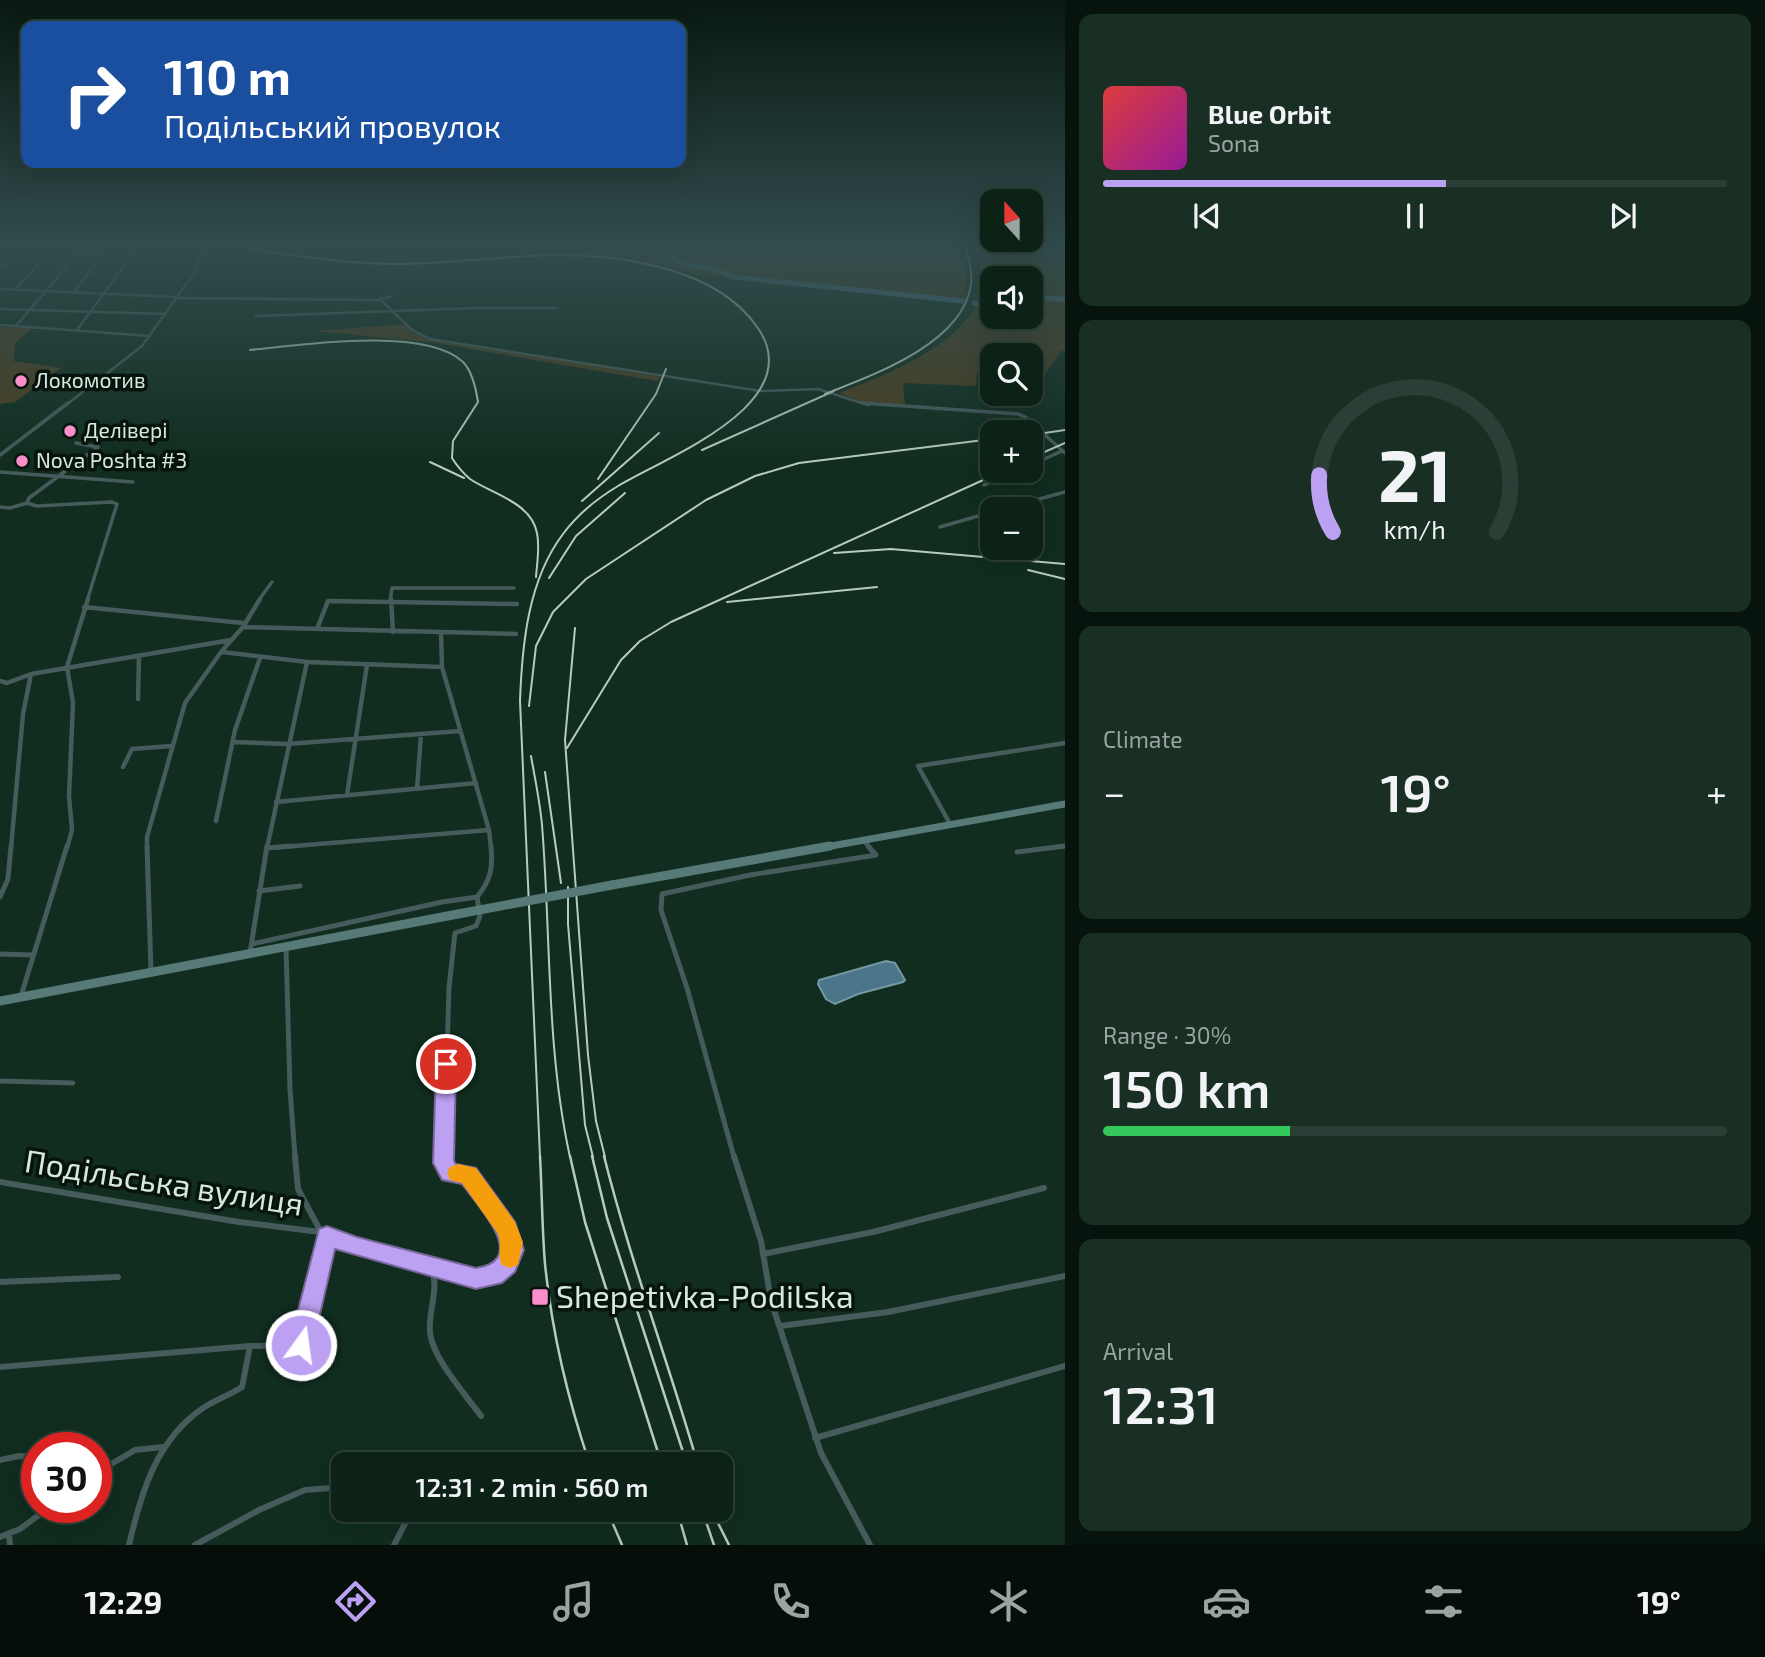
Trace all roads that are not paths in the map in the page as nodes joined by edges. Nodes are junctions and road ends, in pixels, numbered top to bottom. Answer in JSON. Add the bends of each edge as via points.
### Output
{"nodes":[{"id":1,"x":22,"y":319,"type":"edge"},
{"id":2,"x":86,"y":319,"type":"edge"},
{"id":3,"x":162,"y":319,"type":"edge"},
{"id":4,"x":401,"y":319,"type":"edge"},
{"id":5,"x":0,"y":325,"type":"edge"},
{"id":6,"x":16,"y":326,"type":"junction"},
{"id":7,"x":78,"y":330,"type":"junction"},
{"id":8,"x":151,"y":336,"type":"junction"},
{"id":9,"x":76,"y":443,"type":"dead end"},
{"id":10,"x":1064,"y":452,"type":"edge"},
{"id":11,"x":0,"y":455,"type":"edge"},
{"id":12,"x":1043,"y":460,"type":"edge"},
{"id":13,"x":0,"y":472,"type":"edge"},
{"id":14,"x":58,"y":477,"type":"junction"},
{"id":15,"x":133,"y":482,"type":"dead end"},
{"id":16,"x":989,"y":483,"type":"edge"},
{"id":17,"x":984,"y":485,"type":"dead end"},
{"id":18,"x":1065,"y":492,"type":"edge"},
{"id":19,"x":1043,"y":498,"type":"edge"},
{"id":20,"x":27,"y":503,"type":"junction"},
{"id":21,"x":0,"y":507,"type":"edge"},
{"id":22,"x":980,"y":515,"type":"edge"},
{"id":23,"x":940,"y":527,"type":"dead end"},
{"id":24,"x":272,"y":582,"type":"dead end"},
{"id":25,"x":514,"y":588,"type":"dead end"},
{"id":26,"x":390,"y":604,"type":"junction"},
{"id":27,"x":517,"y":604,"type":"dead end"},
{"id":28,"x":84,"y":607,"type":"junction"},
{"id":29,"x":243,"y":625,"type":"junction"},
{"id":30,"x":317,"y":629,"type":"junction"},
{"id":31,"x":393,"y":632,"type":"junction"},
{"id":32,"x":441,"y":634,"type":"junction"},
{"id":33,"x":516,"y":634,"type":"dead end"},
{"id":34,"x":232,"y":640,"type":"junction"},
{"id":35,"x":221,"y":652,"type":"junction"},
{"id":36,"x":139,"y":656,"type":"junction"},
{"id":37,"x":260,"y":658,"type":"junction"},
{"id":38,"x":307,"y":662,"type":"junction"},
{"id":39,"x":367,"y":665,"type":"junction"},
{"id":40,"x":67,"y":667,"type":"junction"},
{"id":41,"x":442,"y":667,"type":"junction"},
{"id":42,"x":31,"y":674,"type":"junction"},
{"id":43,"x":0,"y":681,"type":"edge"},
{"id":44,"x":7,"y":683,"type":"junction"},
{"id":45,"x":0,"y":689,"type":"edge"},
{"id":46,"x":138,"y":699,"type":"dead end"},
{"id":47,"x":460,"y":731,"type":"junction"},
{"id":48,"x":422,"y":734,"type":"junction"},
{"id":49,"x":355,"y":739,"type":"junction"},
{"id":50,"x":233,"y":742,"type":"junction"},
{"id":51,"x":1065,"y":743,"type":"edge"},
{"id":52,"x":287,"y":744,"type":"junction"},
{"id":53,"x":171,"y":746,"type":"junction"},
{"id":54,"x":123,"y":767,"type":"dead end"},
{"id":55,"x":477,"y":783,"type":"junction"},
{"id":56,"x":417,"y":789,"type":"junction"},
{"id":57,"x":347,"y":795,"type":"junction"},
{"id":58,"x":276,"y":802,"type":"junction"},
{"id":59,"x":1065,"y":804,"type":"edge"},
{"id":60,"x":216,"y":821,"type":"dead end"},
{"id":61,"x":950,"y":824,"type":"junction"},
{"id":62,"x":489,"y":830,"type":"junction"},
{"id":63,"x":862,"y":839,"type":"junction"},
{"id":64,"x":1065,"y":846,"type":"edge"},
{"id":65,"x":267,"y":848,"type":"junction"},
{"id":66,"x":1017,"y":852,"type":"dead end"},
{"id":67,"x":300,"y":886,"type":"dead end"},
{"id":68,"x":259,"y":891,"type":"junction"},
{"id":69,"x":0,"y":897,"type":"edge"},
{"id":70,"x":477,"y":897,"type":"junction"},
{"id":71,"x":286,"y":948,"type":"junction"},
{"id":72,"x":251,"y":949,"type":"junction"},
{"id":73,"x":0,"y":954,"type":"edge"},
{"id":74,"x":32,"y":955,"type":"junction"},
{"id":75,"x":151,"y":973,"type":"junction"},
{"id":76,"x":21,"y":997,"type":"junction"},
{"id":77,"x":0,"y":1001,"type":"edge"},
{"id":78,"x":0,"y":1081,"type":"edge"},
{"id":79,"x":73,"y":1083,"type":"dead end"},
{"id":80,"x":0,"y":1182,"type":"edge"},
{"id":81,"x":1044,"y":1188,"type":"dead end"},
{"id":82,"x":0,"y":1189,"type":"edge"},
{"id":83,"x":324,"y":1234,"type":"junction"},
{"id":84,"x":763,"y":1254,"type":"junction"},
{"id":85,"x":431,"y":1268,"type":"junction"},
{"id":86,"x":1065,"y":1276,"type":"edge"},
{"id":87,"x":118,"y":1277,"type":"dead end"},
{"id":88,"x":0,"y":1282,"type":"edge"},
{"id":89,"x":780,"y":1326,"type":"junction"},
{"id":90,"x":250,"y":1346,"type":"junction"},
{"id":91,"x":1065,"y":1366,"type":"edge"},
{"id":92,"x":0,"y":1367,"type":"edge"},
{"id":93,"x":481,"y":1416,"type":"dead end"},
{"id":94,"x":815,"y":1438,"type":"junction"},
{"id":95,"x":163,"y":1447,"type":"junction"},
{"id":96,"x":21,"y":1455,"type":"edge"},
{"id":97,"x":0,"y":1461,"type":"edge"},
{"id":98,"x":112,"y":1463,"type":"edge"},
{"id":99,"x":331,"y":1488,"type":"edge"},
{"id":100,"x":406,"y":1522,"type":"edge"},
{"id":101,"x":26,"y":1523,"type":"edge"},
{"id":102,"x":9,"y":1534,"type":"junction"},
{"id":103,"x":0,"y":1537,"type":"edge"},
{"id":104,"x":10,"y":1545,"type":"edge"},
{"id":105,"x":129,"y":1545,"type":"edge"},
{"id":106,"x":195,"y":1545,"type":"edge"},
{"id":107,"x":394,"y":1545,"type":"edge"},
{"id":108,"x":870,"y":1545,"type":"edge"}],
"edges":[{"from":1,"to":6,"type":"street"},
{"from":2,"to":7,"type":"street"},
{"from":3,"to":8,"type":"street"},
{"from":4,"to":10,"type":"street","via":[[418,334],[442,341],[760,391],[818,389],[869,405],[1018,414]]},
{"from":5,"to":6,"type":"street"},
{"from":6,"to":7,"type":"street"},
{"from":7,"to":8,"type":"street"},
{"from":8,"to":11,"type":"street"},
{"from":9,"to":14,"type":"street","via":[[99,447]]},
{"from":10,"to":12,"type":"street"},
{"from":13,"to":14,"type":"street"},
{"from":14,"to":15,"type":"street"},
{"from":14,"to":20,"type":"street"},
{"from":16,"to":17,"type":"street"},
{"from":18,"to":19,"type":"street"},
{"from":20,"to":21,"type":"street"},
{"from":20,"to":28,"type":"street","via":[[117,504]]},
{"from":22,"to":23,"type":"street"},
{"from":24,"to":29,"type":"street"},
{"from":25,"to":26,"type":"street","via":[[391,588]]},
{"from":26,"to":27,"type":"street"},
{"from":26,"to":30,"type":"street","via":[[328,602]]},
{"from":26,"to":31,"type":"street"},
{"from":28,"to":29,"type":"street"},
{"from":28,"to":40,"type":"street"},
{"from":29,"to":30,"type":"street"},
{"from":29,"to":34,"type":"street"},
{"from":30,"to":31,"type":"street"},
{"from":31,"to":32,"type":"street"},
{"from":32,"to":33,"type":"street"},
{"from":32,"to":41,"type":"street"},
{"from":34,"to":35,"type":"street"},
{"from":34,"to":36,"type":"street"},
{"from":35,"to":37,"type":"street"},
{"from":35,"to":53,"type":"street","via":[[185,703]]},
{"from":36,"to":40,"type":"street"},
{"from":36,"to":46,"type":"street"},
{"from":37,"to":38,"type":"street"},
{"from":37,"to":50,"type":"street"},
{"from":38,"to":39,"type":"street"},
{"from":38,"to":52,"type":"street"},
{"from":39,"to":41,"type":"street"},
{"from":39,"to":49,"type":"street"},
{"from":40,"to":42,"type":"street"},
{"from":40,"to":74,"type":"street","via":[[73,703],[72,830]]},
{"from":41,"to":47,"type":"street"},
{"from":42,"to":44,"type":"street"},
{"from":42,"to":69,"type":"street","via":[[8,879]]},
{"from":43,"to":44,"type":"street"},
{"from":44,"to":45,"type":"street"},
{"from":47,"to":48,"type":"street"},
{"from":47,"to":55,"type":"street"},
{"from":48,"to":49,"type":"street"},
{"from":48,"to":56,"type":"street"},
{"from":49,"to":52,"type":"street"},
{"from":49,"to":57,"type":"street"},
{"from":50,"to":52,"type":"street"},
{"from":50,"to":60,"type":"street"},
{"from":51,"to":61,"type":"street","via":[[918,766]]},
{"from":52,"to":58,"type":"street"},
{"from":53,"to":54,"type":"street","via":[[132,749]]},
{"from":53,"to":75,"type":"street","via":[[147,837]]},
{"from":55,"to":56,"type":"street"},
{"from":55,"to":62,"type":"street"},
{"from":56,"to":57,"type":"street"},
{"from":57,"to":58,"type":"street"},
{"from":58,"to":65,"type":"street"},
{"from":59,"to":61,"type":"main road"},
{"from":61,"to":63,"type":"main road"},
{"from":62,"to":65,"type":"street"},
{"from":62,"to":70,"type":"street","via":[[493,868],[488,885]]},
{"from":63,"to":71,"type":"main road","bridge":true},
{"from":63,"to":84,"type":"street","via":[[876,855],[662,894],[661,911]]},
{"from":64,"to":66,"type":"street"},
{"from":65,"to":68,"type":"street"},
{"from":67,"to":68,"type":"street"},
{"from":68,"to":72,"type":"street"},
{"from":70,"to":72,"type":"street"},
{"from":70,"to":85,"type":"street","name":"Подільська вулиця","via":[[480,916],[476,926],[454,933],[444,1163],[450,1173],[471,1178],[507,1229],[512,1250],[502,1271],[485,1279]]},
{"from":71,"to":72,"type":"main road"},
{"from":71,"to":83,"type":"street","via":[[298,1189]]},
{"from":72,"to":75,"type":"main road"},
{"from":73,"to":74,"type":"street"},
{"from":74,"to":76,"type":"street"},
{"from":75,"to":76,"type":"main road"},
{"from":76,"to":77,"type":"main road"},
{"from":78,"to":79,"type":"street"},
{"from":80,"to":82,"type":"street"},
{"from":80,"to":83,"type":"street","name":"Подільська вулиця"},
{"from":81,"to":84,"type":"street","via":[[873,1232]]},
{"from":83,"to":85,"type":"street","name":"Подільська вулиця"},
{"from":83,"to":90,"type":"street","via":[[301,1345]]},
{"from":84,"to":89,"type":"street"},
{"from":85,"to":93,"type":"street","via":[[436,1286],[430,1335]]},
{"from":86,"to":89,"type":"street","via":[[912,1309]]},
{"from":87,"to":88,"type":"street"},
{"from":89,"to":94,"type":"street"},
{"from":90,"to":92,"type":"street"},
{"from":90,"to":95,"type":"street","via":[[242,1387],[202,1408]]},
{"from":91,"to":94,"type":"street"},
{"from":94,"to":108,"type":"street"},
{"from":95,"to":98,"type":"street","via":[[146,1445]]},
{"from":95,"to":105,"type":"street","via":[[144,1484]]},
{"from":96,"to":97,"type":"street"},
{"from":99,"to":106,"type":"street","via":[[304,1490]]},
{"from":100,"to":107,"type":"street"},
{"from":101,"to":102,"type":"street"},
{"from":102,"to":103,"type":"street"},
{"from":102,"to":104,"type":"street"}]}
